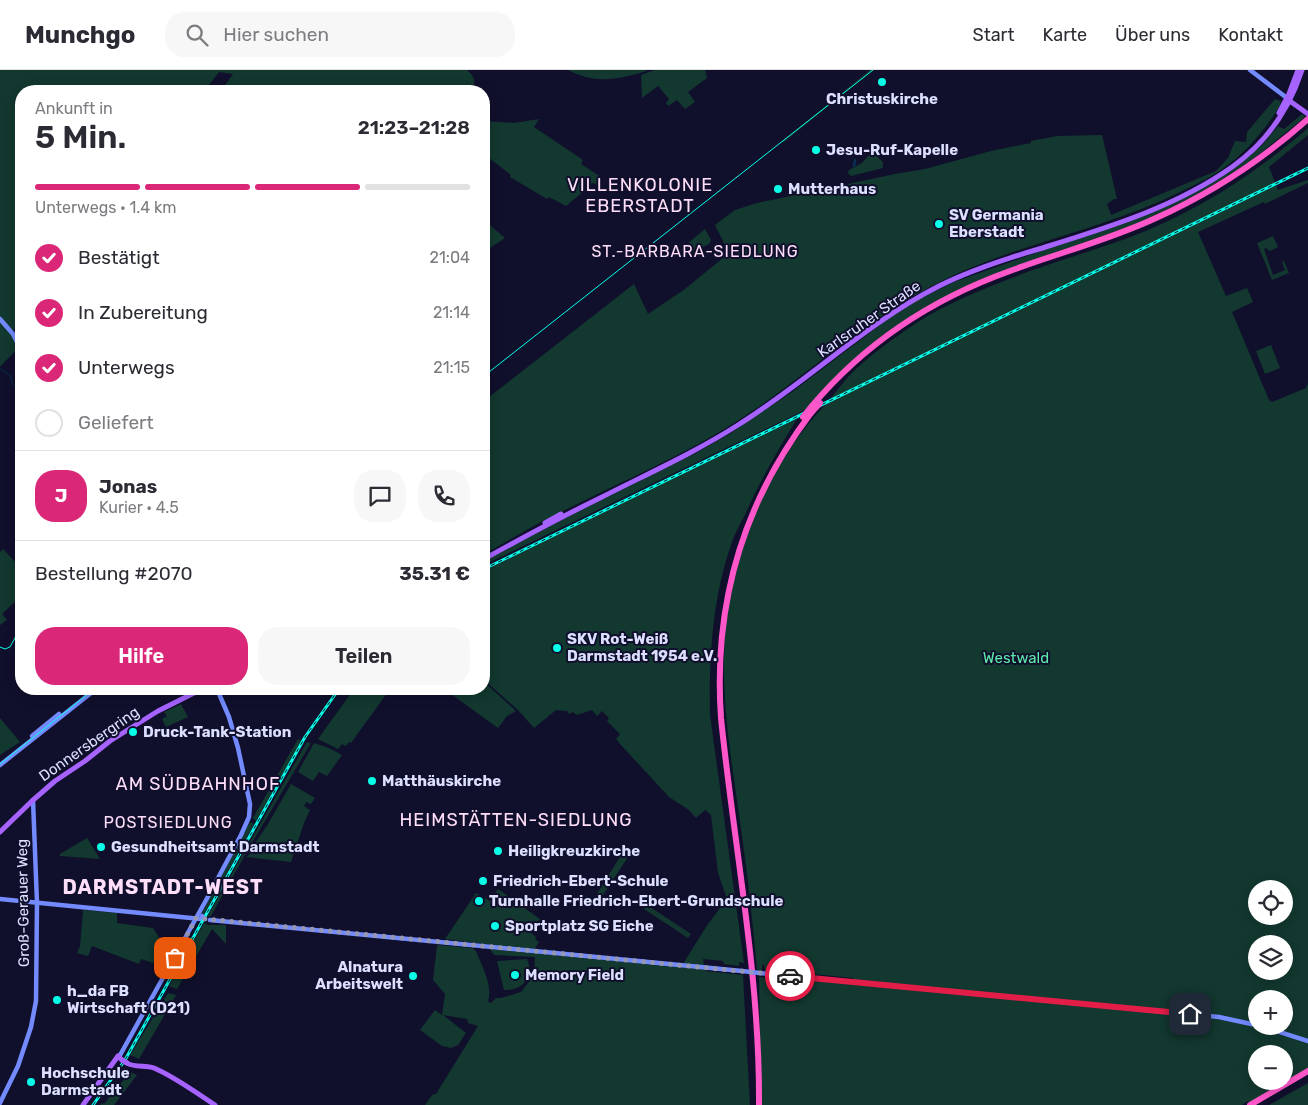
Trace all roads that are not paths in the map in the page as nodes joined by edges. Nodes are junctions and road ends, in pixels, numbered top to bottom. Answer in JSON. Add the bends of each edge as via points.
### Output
{"nodes":[{"id":1,"x":1250,"y":70,"type":"edge"},
{"id":2,"x":1300,"y":70,"type":"edge"},
{"id":3,"x":1293,"y":90,"type":"junction"},
{"id":4,"x":1278,"y":92,"type":"junction"},
{"id":5,"x":1288,"y":99,"type":"junction"},
{"id":6,"x":1283,"y":109,"type":"junction"},
{"id":7,"x":1301,"y":109,"type":"junction"},
{"id":8,"x":1308,"y":114,"type":"edge"},
{"id":9,"x":1308,"y":119,"type":"edge"},
{"id":10,"x":1308,"y":124,"type":"edge"},
{"id":11,"x":1009,"y":273,"type":"junction"},
{"id":12,"x":0,"y":319,"type":"edge"},
{"id":13,"x":15,"y":338,"type":"edge"},
{"id":14,"x":811,"y":410,"type":"junction"},
{"id":15,"x":490,"y":555,"type":"edge"},
{"id":16,"x":86,"y":695,"type":"edge"},
{"id":17,"x":190,"y":695,"type":"edge"},
{"id":18,"x":218,"y":695,"type":"edge"},
{"id":19,"x":0,"y":764,"type":"edge"},
{"id":20,"x":32,"y":801,"type":"junction"},
{"id":21,"x":26,"y":807,"type":"junction"},
{"id":22,"x":32,"y":810,"type":"junction"},
{"id":23,"x":247,"y":821,"type":"junction"},
{"id":24,"x":0,"y":832,"type":"edge"},
{"id":25,"x":0,"y":899,"type":"edge"},
{"id":26,"x":37,"y":903,"type":"junction"},
{"id":27,"x":201,"y":918,"type":"junction"},
{"id":28,"x":1248,"y":1023,"type":"edge"},
{"id":29,"x":1287,"y":1035,"type":"edge"},
{"id":30,"x":1308,"y":1042,"type":"edge"},
{"id":31,"x":121,"y":1059,"type":"junction"},
{"id":32,"x":1308,"y":1071,"type":"edge"},
{"id":33,"x":1308,"y":1075,"type":"edge"},
{"id":34,"x":0,"y":1102,"type":"edge"},
{"id":35,"x":83,"y":1105,"type":"edge"},
{"id":36,"x":215,"y":1105,"type":"edge"},
{"id":37,"x":757,"y":1105,"type":"edge"},
{"id":38,"x":1250,"y":1105,"type":"edge"},
{"id":39,"x":1258,"y":1105,"type":"edge"}],
"edges":[{"from":1,"to":4,"type":"main road"},
{"from":2,"to":3,"type":"main road","name":"Karlsruher Straße"},
{"from":3,"to":4,"type":"main road"},
{"from":3,"to":5,"type":"main road","name":"Karlsruher Straße"},
{"from":3,"to":7,"type":"main road"},
{"from":4,"to":5,"type":"main road"},
{"from":4,"to":6,"type":"main road"},
{"from":5,"to":6,"type":"main road","name":"Karlsruher Straße"},
{"from":5,"to":7,"type":"main road"},
{"from":6,"to":7,"type":"main road"},
{"from":6,"to":15,"type":"main road","name":"Karlsruher Straße","via":[[1270,132],[1254,149],[1204,185],[1123,222],[993,264],[936,288],[893,313],[799,384],[715,439]]},
{"from":7,"to":8,"type":"main road"},
{"from":9,"to":11,"type":"highway","via":[[1244,170],[1185,204],[1122,232]]},
{"from":10,"to":11,"type":"highway","via":[[1245,174],[1182,210],[1129,233]]},
{"from":11,"to":14,"type":"highway","bridge":true,"via":[[954,298],[898,332],[855,366]]},
{"from":11,"to":14,"type":"highway","via":[[941,301],[895,329],[853,363]]},
{"from":12,"to":13,"type":"main road"},
{"from":14,"to":37,"type":"highway","via":[[776,464],[750,518],[732,574],[721,638],[721,718],[754,979]]},
{"from":14,"to":37,"type":"highway","bridge":true,"via":[[770,467],[744,524],[724,590],[716,646],[719,734],[742,904]]},
{"from":16,"to":19,"type":"main road"},
{"from":17,"to":20,"type":"main road","name":"Donnersbergring","via":[[110,741]]},
{"from":18,"to":23,"type":"main road","via":[[233,735],[249,805]]},
{"from":20,"to":21,"type":"main road","name":"Donnersbergring"},
{"from":20,"to":22,"type":"main road","name":"Groß-Gerauer Weg"},
{"from":21,"to":22,"type":"main road"},
{"from":21,"to":24,"type":"main road","name":"Donnersbergring"},
{"from":22,"to":26,"type":"main road","name":"Groß-Gerauer Weg"},
{"from":23,"to":27,"type":"main road"},
{"from":23,"to":27,"type":"main road"},
{"from":25,"to":26,"type":"main road"},
{"from":26,"to":27,"type":"main road"},
{"from":26,"to":34,"type":"main road","name":"Groß-Gerauer Weg","via":[[36,994],[32,1017],[19,1063]]},
{"from":27,"to":28,"type":"main road","bridge":true,"via":[[1227,1018]]},
{"from":27,"to":31,"type":"main road"},
{"from":29,"to":30,"type":"main road"},
{"from":31,"to":35,"type":"main road"},
{"from":31,"to":36,"type":"main road","via":[[134,1066],[155,1069]]},
{"from":32,"to":38,"type":"highway"},
{"from":33,"to":39,"type":"highway"}]}
